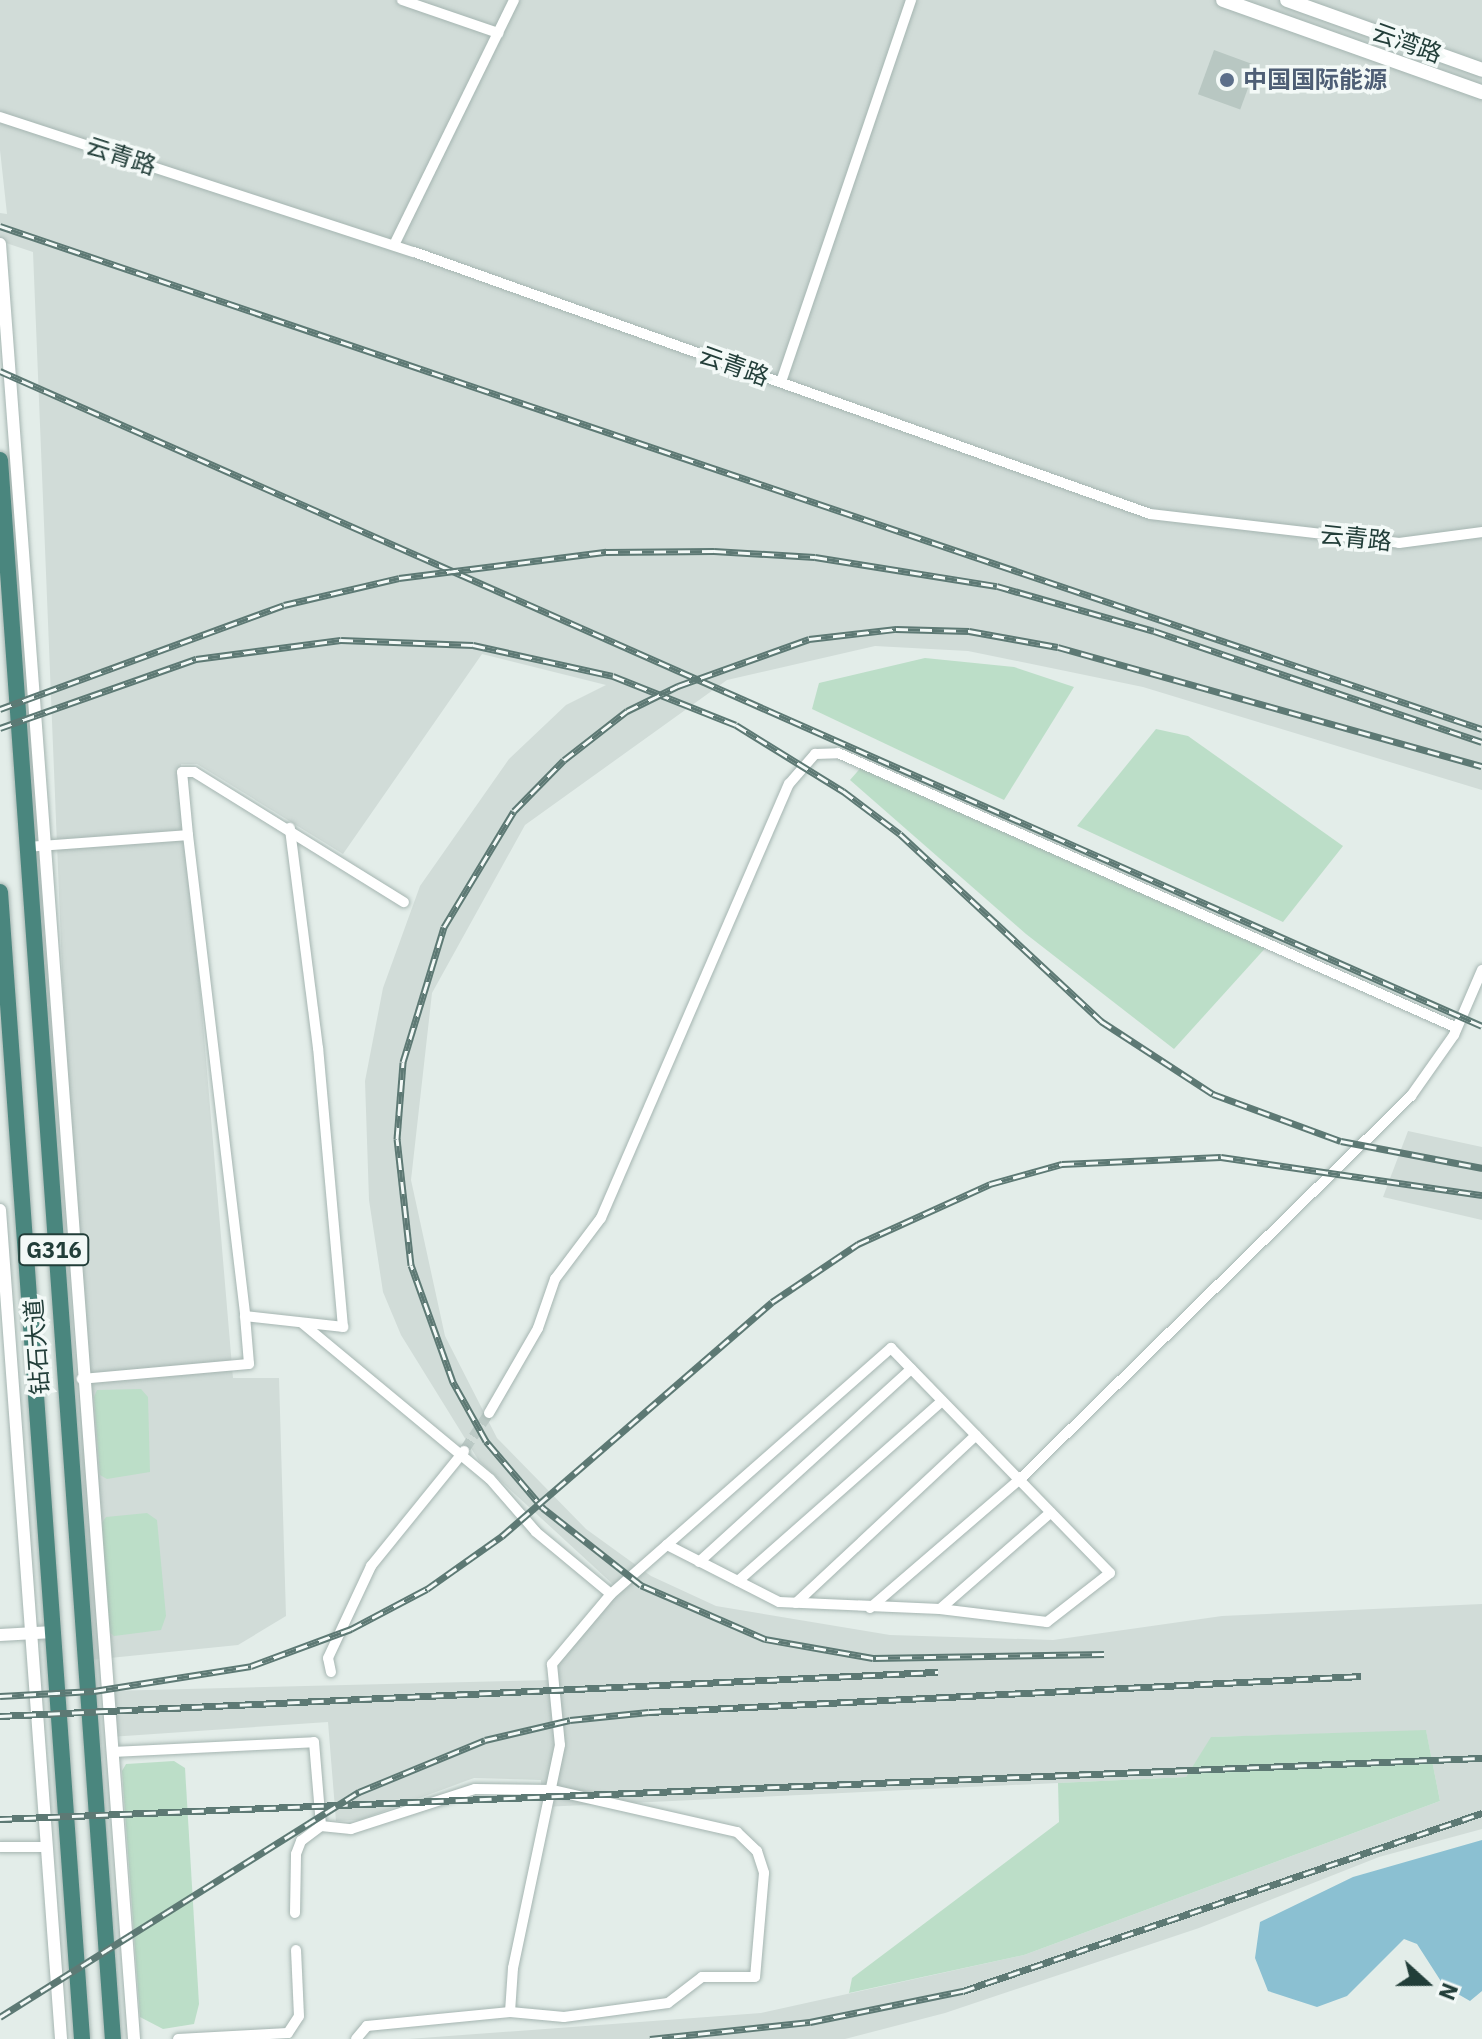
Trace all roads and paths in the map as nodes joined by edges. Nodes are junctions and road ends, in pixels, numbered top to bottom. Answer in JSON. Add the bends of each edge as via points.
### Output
{"nodes":[{"id":1,"x":402,"y":0,"type":"edge"},
{"id":2,"x":514,"y":0,"type":"edge"},
{"id":3,"x":911,"y":0,"type":"edge"},
{"id":4,"x":1223,"y":0,"type":"edge"},
{"id":5,"x":1287,"y":0,"type":"edge"},
{"id":6,"x":498,"y":33,"type":"junction"},
{"id":7,"x":1482,"y":70,"type":"edge"},
{"id":8,"x":1482,"y":92,"type":"edge"},
{"id":9,"x":0,"y":117,"type":"edge"},
{"id":10,"x":0,"y":244,"type":"edge"},
{"id":11,"x":394,"y":245,"type":"junction"},
{"id":12,"x":781,"y":382,"type":"junction"},
{"id":13,"x":0,"y":460,"type":"edge"},
{"id":14,"x":1482,"y":532,"type":"edge"},
{"id":15,"x":290,"y":828,"type":"junction"},
{"id":16,"x":188,"y":835,"type":"junction"},
{"id":17,"x":48,"y":844,"type":"junction"},
{"id":18,"x":26,"y":847,"type":"junction"},
{"id":19,"x":0,"y":892,"type":"edge"},
{"id":20,"x":404,"y":902,"type":"dead end"},
{"id":21,"x":1482,"y":970,"type":"edge"},
{"id":22,"x":1457,"y":1028,"type":"junction"},
{"id":23,"x":0,"y":1210,"type":"edge"},
{"id":24,"x":51,"y":1212,"type":"junction"},
{"id":25,"x":71,"y":1212,"type":"junction"},
{"id":26,"x":245,"y":1316,"type":"junction"},
{"id":27,"x":302,"y":1323,"type":"junction"},
{"id":28,"x":911,"y":1369,"type":"junction"},
{"id":29,"x":82,"y":1379,"type":"junction"},
{"id":30,"x":942,"y":1401,"type":"junction"},
{"id":31,"x":489,"y":1413,"type":"tunnel mouth"},
{"id":32,"x":85,"y":1417,"type":"junction"},
{"id":33,"x":66,"y":1418,"type":"junction"},
{"id":34,"x":976,"y":1435,"type":"junction"},
{"id":35,"x":464,"y":1452,"type":"junction"},
{"id":36,"x":1019,"y":1480,"type":"junction"},
{"id":37,"x":1051,"y":1512,"type":"junction"},
{"id":38,"x":44,"y":1524,"type":"junction"},
{"id":39,"x":23,"y":1526,"type":"junction"},
{"id":40,"x":667,"y":1545,"type":"junction"},
{"id":41,"x":699,"y":1562,"type":"junction"},
{"id":42,"x":738,"y":1581,"type":"junction"},
{"id":43,"x":611,"y":1594,"type":"junction"},
{"id":44,"x":796,"y":1603,"type":"junction"},
{"id":45,"x":870,"y":1608,"type":"junction"},
{"id":46,"x":940,"y":1609,"type":"junction"},
{"id":47,"x":53,"y":1632,"type":"junction"},
{"id":48,"x":31,"y":1634,"type":"junction"},
{"id":49,"x":0,"y":1635,"type":"edge"},
{"id":50,"x":331,"y":1672,"type":"dead end"},
{"id":51,"x":112,"y":1752,"type":"junction"},
{"id":52,"x":552,"y":1790,"type":"junction"},
{"id":53,"x":321,"y":1826,"type":"junction"},
{"id":54,"x":0,"y":1847,"type":"edge"},
{"id":55,"x":47,"y":1847,"type":"junction"},
{"id":56,"x":295,"y":1913,"type":"dead end"},
{"id":57,"x":296,"y":1950,"type":"dead end"},
{"id":58,"x":510,"y":2012,"type":"junction"},
{"id":59,"x":61,"y":2039,"type":"edge"},
{"id":60,"x":82,"y":2039,"type":"edge"},
{"id":61,"x":113,"y":2039,"type":"edge"},
{"id":62,"x":134,"y":2039,"type":"edge"},
{"id":63,"x":178,"y":2039,"type":"edge"},
{"id":64,"x":356,"y":2039,"type":"edge"}],
"edges":[{"from":1,"to":6,"type":"street"},
{"from":2,"to":6,"type":"street"},
{"from":3,"to":12,"type":"street"},
{"from":4,"to":8,"type":"main road","name":"云湾路"},
{"from":5,"to":7,"type":"main road","name":"云湾路"},
{"from":6,"to":11,"type":"street"},
{"from":9,"to":11,"type":"street","name":"云青路"},
{"from":10,"to":17,"type":"street"},
{"from":11,"to":12,"type":"street","name":"云青路"},
{"from":12,"to":14,"type":"street","name":"云青路","via":[[1150,514],[1399,543]]},
{"from":13,"to":18,"type":"highway","name":"钻石大道","number":"G316"},
{"from":15,"to":16,"type":"street","via":[[194,772],[182,772]]},
{"from":15,"to":20,"type":"street"},
{"from":15,"to":27,"type":"street","via":[[343,1327]]},
{"from":16,"to":17,"type":"street"},
{"from":16,"to":26,"type":"street"},
{"from":17,"to":18,"type":"street"},
{"from":17,"to":25,"type":"street"},
{"from":18,"to":24,"type":"highway","name":"钻石大道","number":"G316"},
{"from":19,"to":38,"type":"highway","name":"钻石大道","number":"G316"},
{"from":21,"to":22,"type":"street"},
{"from":22,"to":31,"type":"street","via":[[838,753],[815,754],[789,784],[601,1218],[555,1279],[538,1328]]},
{"from":22,"to":36,"type":"street","via":[[1411,1096]]},
{"from":23,"to":39,"type":"street"},
{"from":24,"to":25,"type":"street"},
{"from":24,"to":33,"type":"highway","name":"钻石大道","number":"G316"},
{"from":25,"to":29,"type":"street"},
{"from":26,"to":27,"type":"street"},
{"from":26,"to":29,"type":"street","via":[[249,1364]]},
{"from":27,"to":35,"type":"street"},
{"from":28,"to":30,"type":"street"},
{"from":28,"to":40,"type":"street","via":[[891,1348]]},
{"from":28,"to":41,"type":"street"},
{"from":29,"to":32,"type":"street"},
{"from":30,"to":34,"type":"street"},
{"from":30,"to":42,"type":"street"},
{"from":32,"to":33,"type":"street"},
{"from":32,"to":51,"type":"street"},
{"from":33,"to":61,"type":"highway","name":"钻石大道","number":"G316"},
{"from":34,"to":36,"type":"street"},
{"from":34,"to":44,"type":"street"},
{"from":35,"to":43,"type":"street","via":[[536,1532]]},
{"from":35,"to":50,"type":"street","via":[[371,1566],[328,1658]]},
{"from":36,"to":37,"type":"street"},
{"from":36,"to":45,"type":"street"},
{"from":37,"to":46,"type":"street"},
{"from":37,"to":46,"type":"street","via":[[1110,1573],[1047,1622]]},
{"from":38,"to":39,"type":"street"},
{"from":38,"to":47,"type":"highway","name":"钻石大道","number":"G316"},
{"from":39,"to":48,"type":"street"},
{"from":40,"to":41,"type":"street"},
{"from":40,"to":43,"type":"street"},
{"from":41,"to":42,"type":"street"},
{"from":42,"to":44,"type":"street"},
{"from":43,"to":52,"type":"street","via":[[552,1664],[560,1745]]},
{"from":44,"to":45,"type":"street"},
{"from":45,"to":46,"type":"street"},
{"from":47,"to":48,"type":"street"},
{"from":47,"to":60,"type":"highway","name":"钻石大道","number":"G316"},
{"from":48,"to":49,"type":"street"},
{"from":48,"to":55,"type":"street"},
{"from":51,"to":53,"type":"street","via":[[314,1742]]},
{"from":51,"to":62,"type":"street"},
{"from":52,"to":53,"type":"street","via":[[475,1789],[351,1829]]},
{"from":52,"to":58,"type":"street","via":[[513,1968]]},
{"from":52,"to":58,"type":"street","via":[[737,1832],[757,1851],[764,1873],[755,1977],[702,1977],[668,2003],[564,2017]]},
{"from":53,"to":56,"type":"street","via":[[301,1841],[296,1854]]},
{"from":54,"to":55,"type":"street"},
{"from":55,"to":59,"type":"street"},
{"from":57,"to":63,"type":"street","via":[[299,2016],[288,2033]]},
{"from":58,"to":64,"type":"street","via":[[367,2026]]}]}
